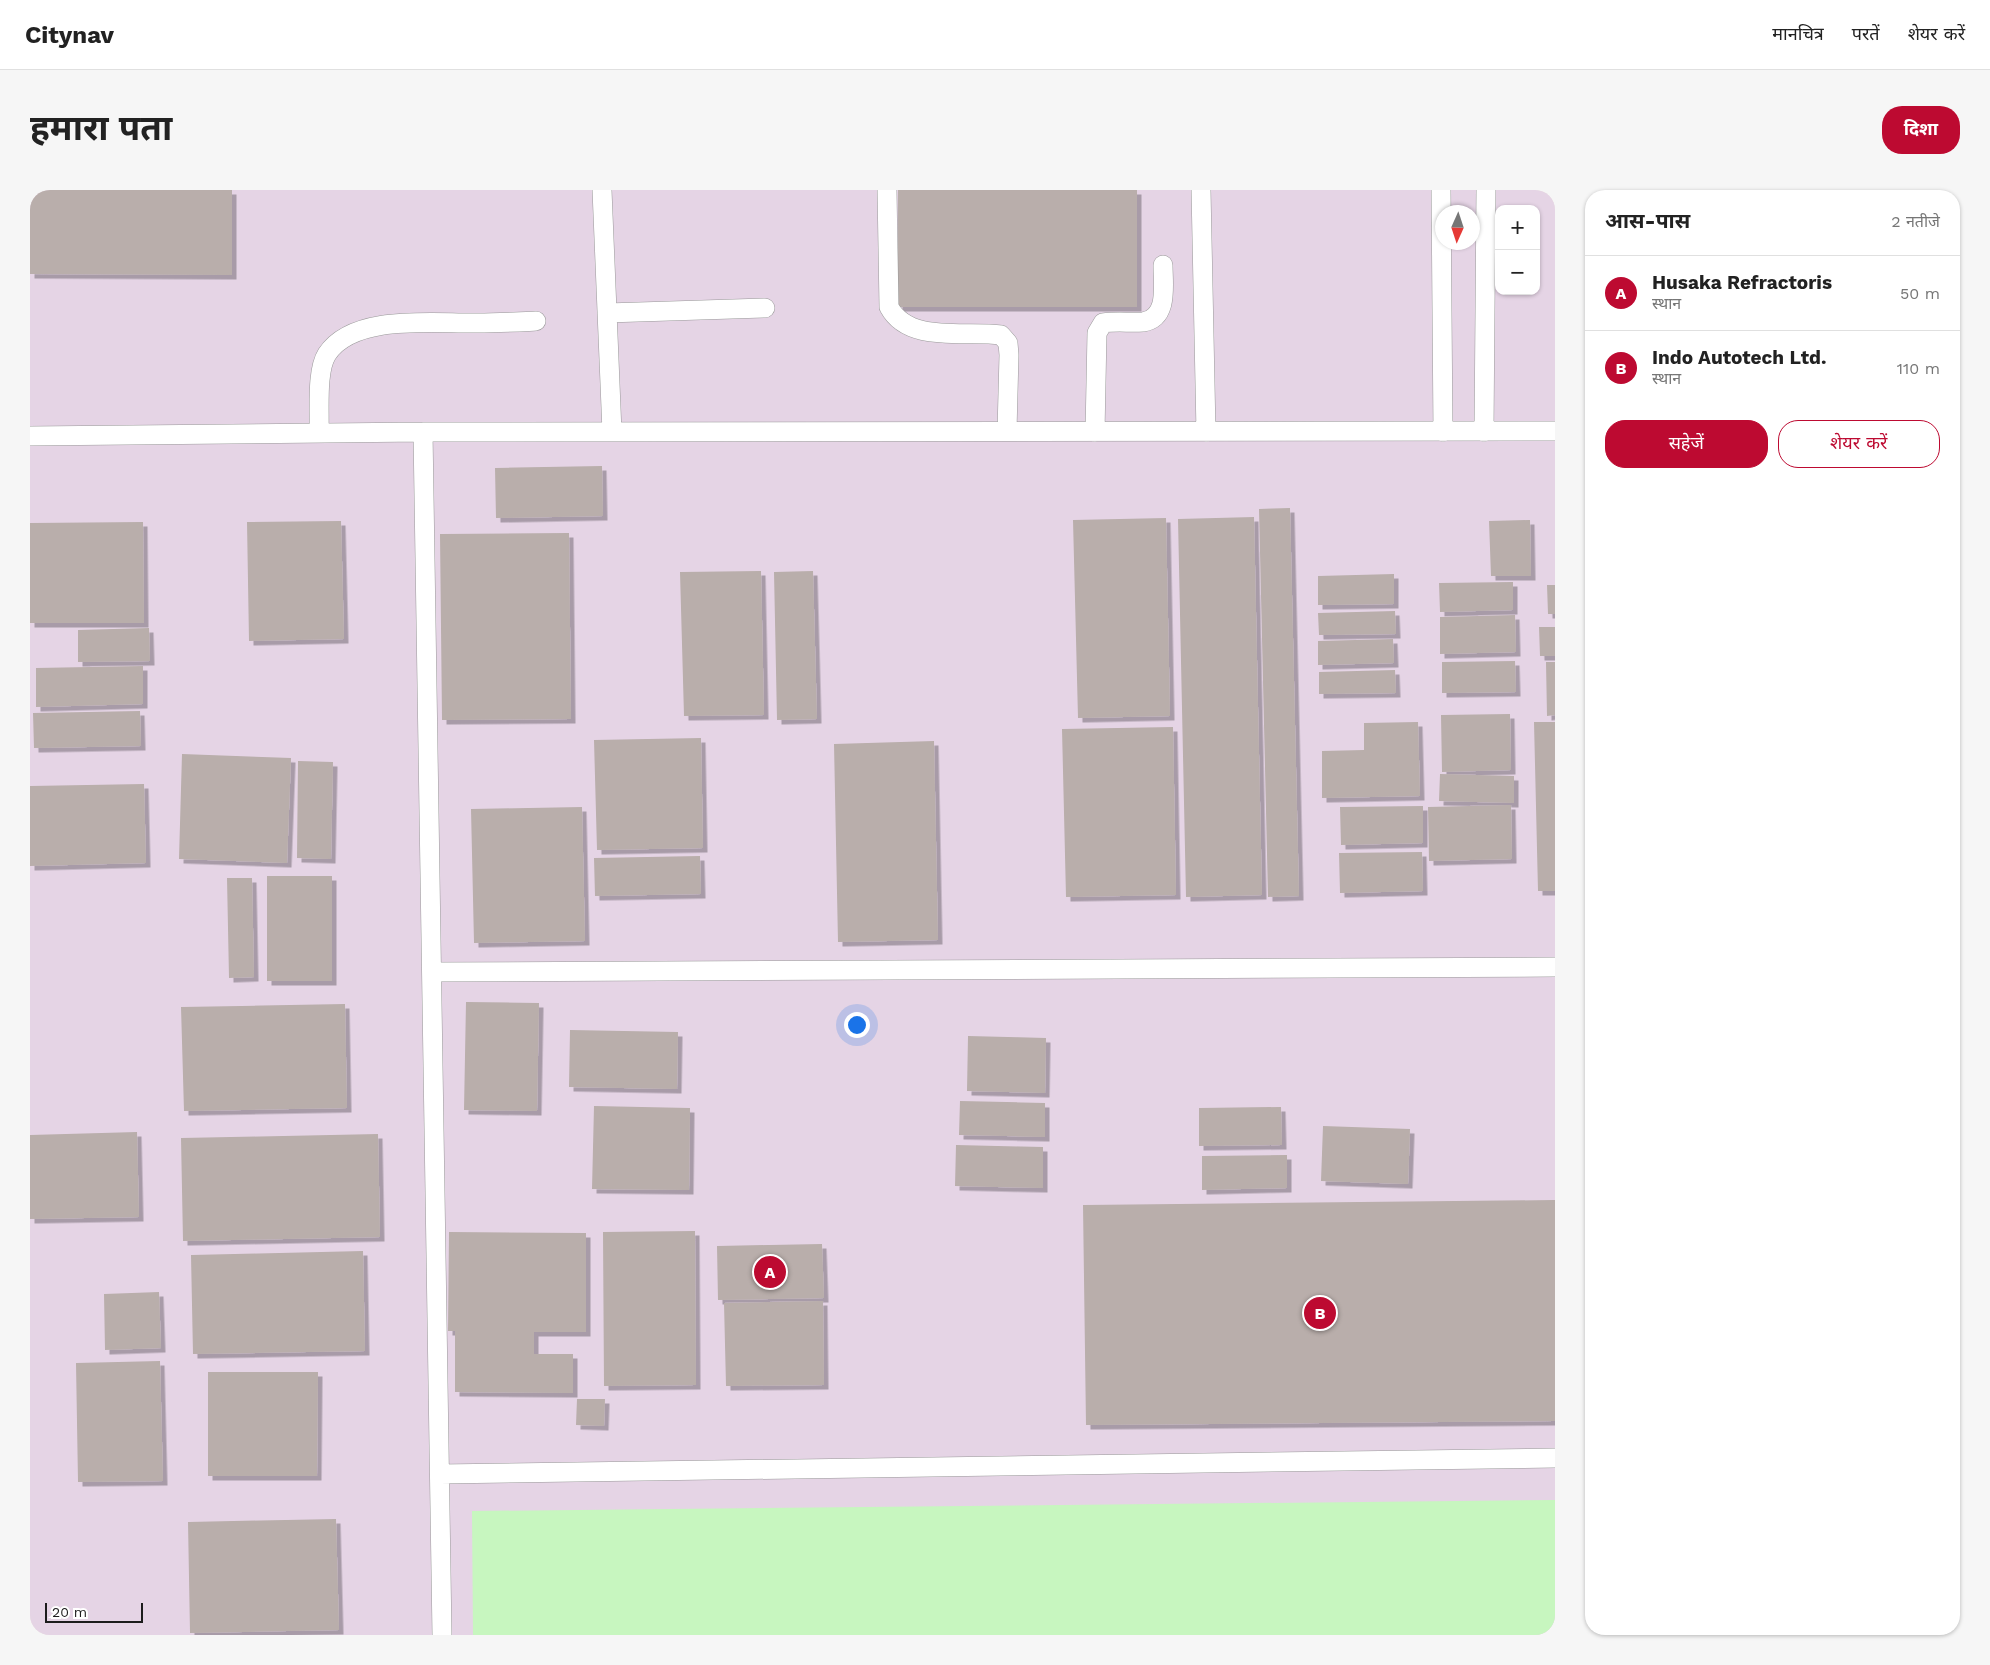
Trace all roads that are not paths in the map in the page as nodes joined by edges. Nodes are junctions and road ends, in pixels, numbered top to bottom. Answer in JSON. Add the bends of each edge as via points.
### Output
{"nodes":[{"id":1,"x":602,"y":190,"type":"edge"},
{"id":2,"x":887,"y":190,"type":"edge"},
{"id":3,"x":1201,"y":190,"type":"edge"},
{"id":4,"x":1441,"y":190,"type":"edge"},
{"id":5,"x":1486,"y":190,"type":"edge"},
{"id":6,"x":1163,"y":265,"type":"dead end"},
{"id":7,"x":765,"y":308,"type":"dead end"},
{"id":8,"x":607,"y":313,"type":"junction"},
{"id":9,"x":536,"y":321,"type":"dead end"},
{"id":10,"x":1007,"y":431,"type":"junction"},
{"id":11,"x":1555,"y":431,"type":"edge"},
{"id":12,"x":422,"y":432,"type":"junction"},
{"id":13,"x":612,"y":432,"type":"junction"},
{"id":14,"x":1095,"y":432,"type":"junction"},
{"id":15,"x":1206,"y":432,"type":"junction"},
{"id":16,"x":1443,"y":432,"type":"junction"},
{"id":17,"x":1484,"y":432,"type":"junction"},
{"id":18,"x":319,"y":433,"type":"junction"},
{"id":19,"x":30,"y":436,"type":"edge"},
{"id":20,"x":1555,"y":967,"type":"edge"},
{"id":21,"x":432,"y":972,"type":"junction"},
{"id":22,"x":1555,"y":1458,"type":"edge"},
{"id":23,"x":440,"y":1474,"type":"junction"},
{"id":24,"x":442,"y":1635,"type":"edge"}],
"edges":[{"from":1,"to":8,"type":"lane"},
{"from":2,"to":10,"type":"lane","via":[[889,307],[896,319],[914,329],[1001,335],[1008,343],[1009,355]]},
{"from":3,"to":15,"type":"lane"},
{"from":4,"to":16,"type":"lane"},
{"from":5,"to":17,"type":"lane"},
{"from":6,"to":14,"type":"lane","via":[[1162,308],[1156,318],[1143,322],[1118,320],[1103,323],[1097,333]]},
{"from":7,"to":8,"type":"lane"},
{"from":8,"to":13,"type":"lane"},
{"from":9,"to":18,"type":"lane","via":[[404,324],[350,334],[327,355],[321,370]]},
{"from":10,"to":13,"type":"lane"},
{"from":10,"to":14,"type":"lane"},
{"from":11,"to":17,"type":"lane"},
{"from":12,"to":13,"type":"lane"},
{"from":12,"to":18,"type":"lane"},
{"from":12,"to":21,"type":"lane"},
{"from":14,"to":15,"type":"lane"},
{"from":15,"to":16,"type":"lane"},
{"from":16,"to":17,"type":"lane"},
{"from":18,"to":19,"type":"lane"},
{"from":20,"to":21,"type":"lane"},
{"from":21,"to":23,"type":"lane"},
{"from":22,"to":23,"type":"lane"},
{"from":23,"to":24,"type":"lane"}]}
